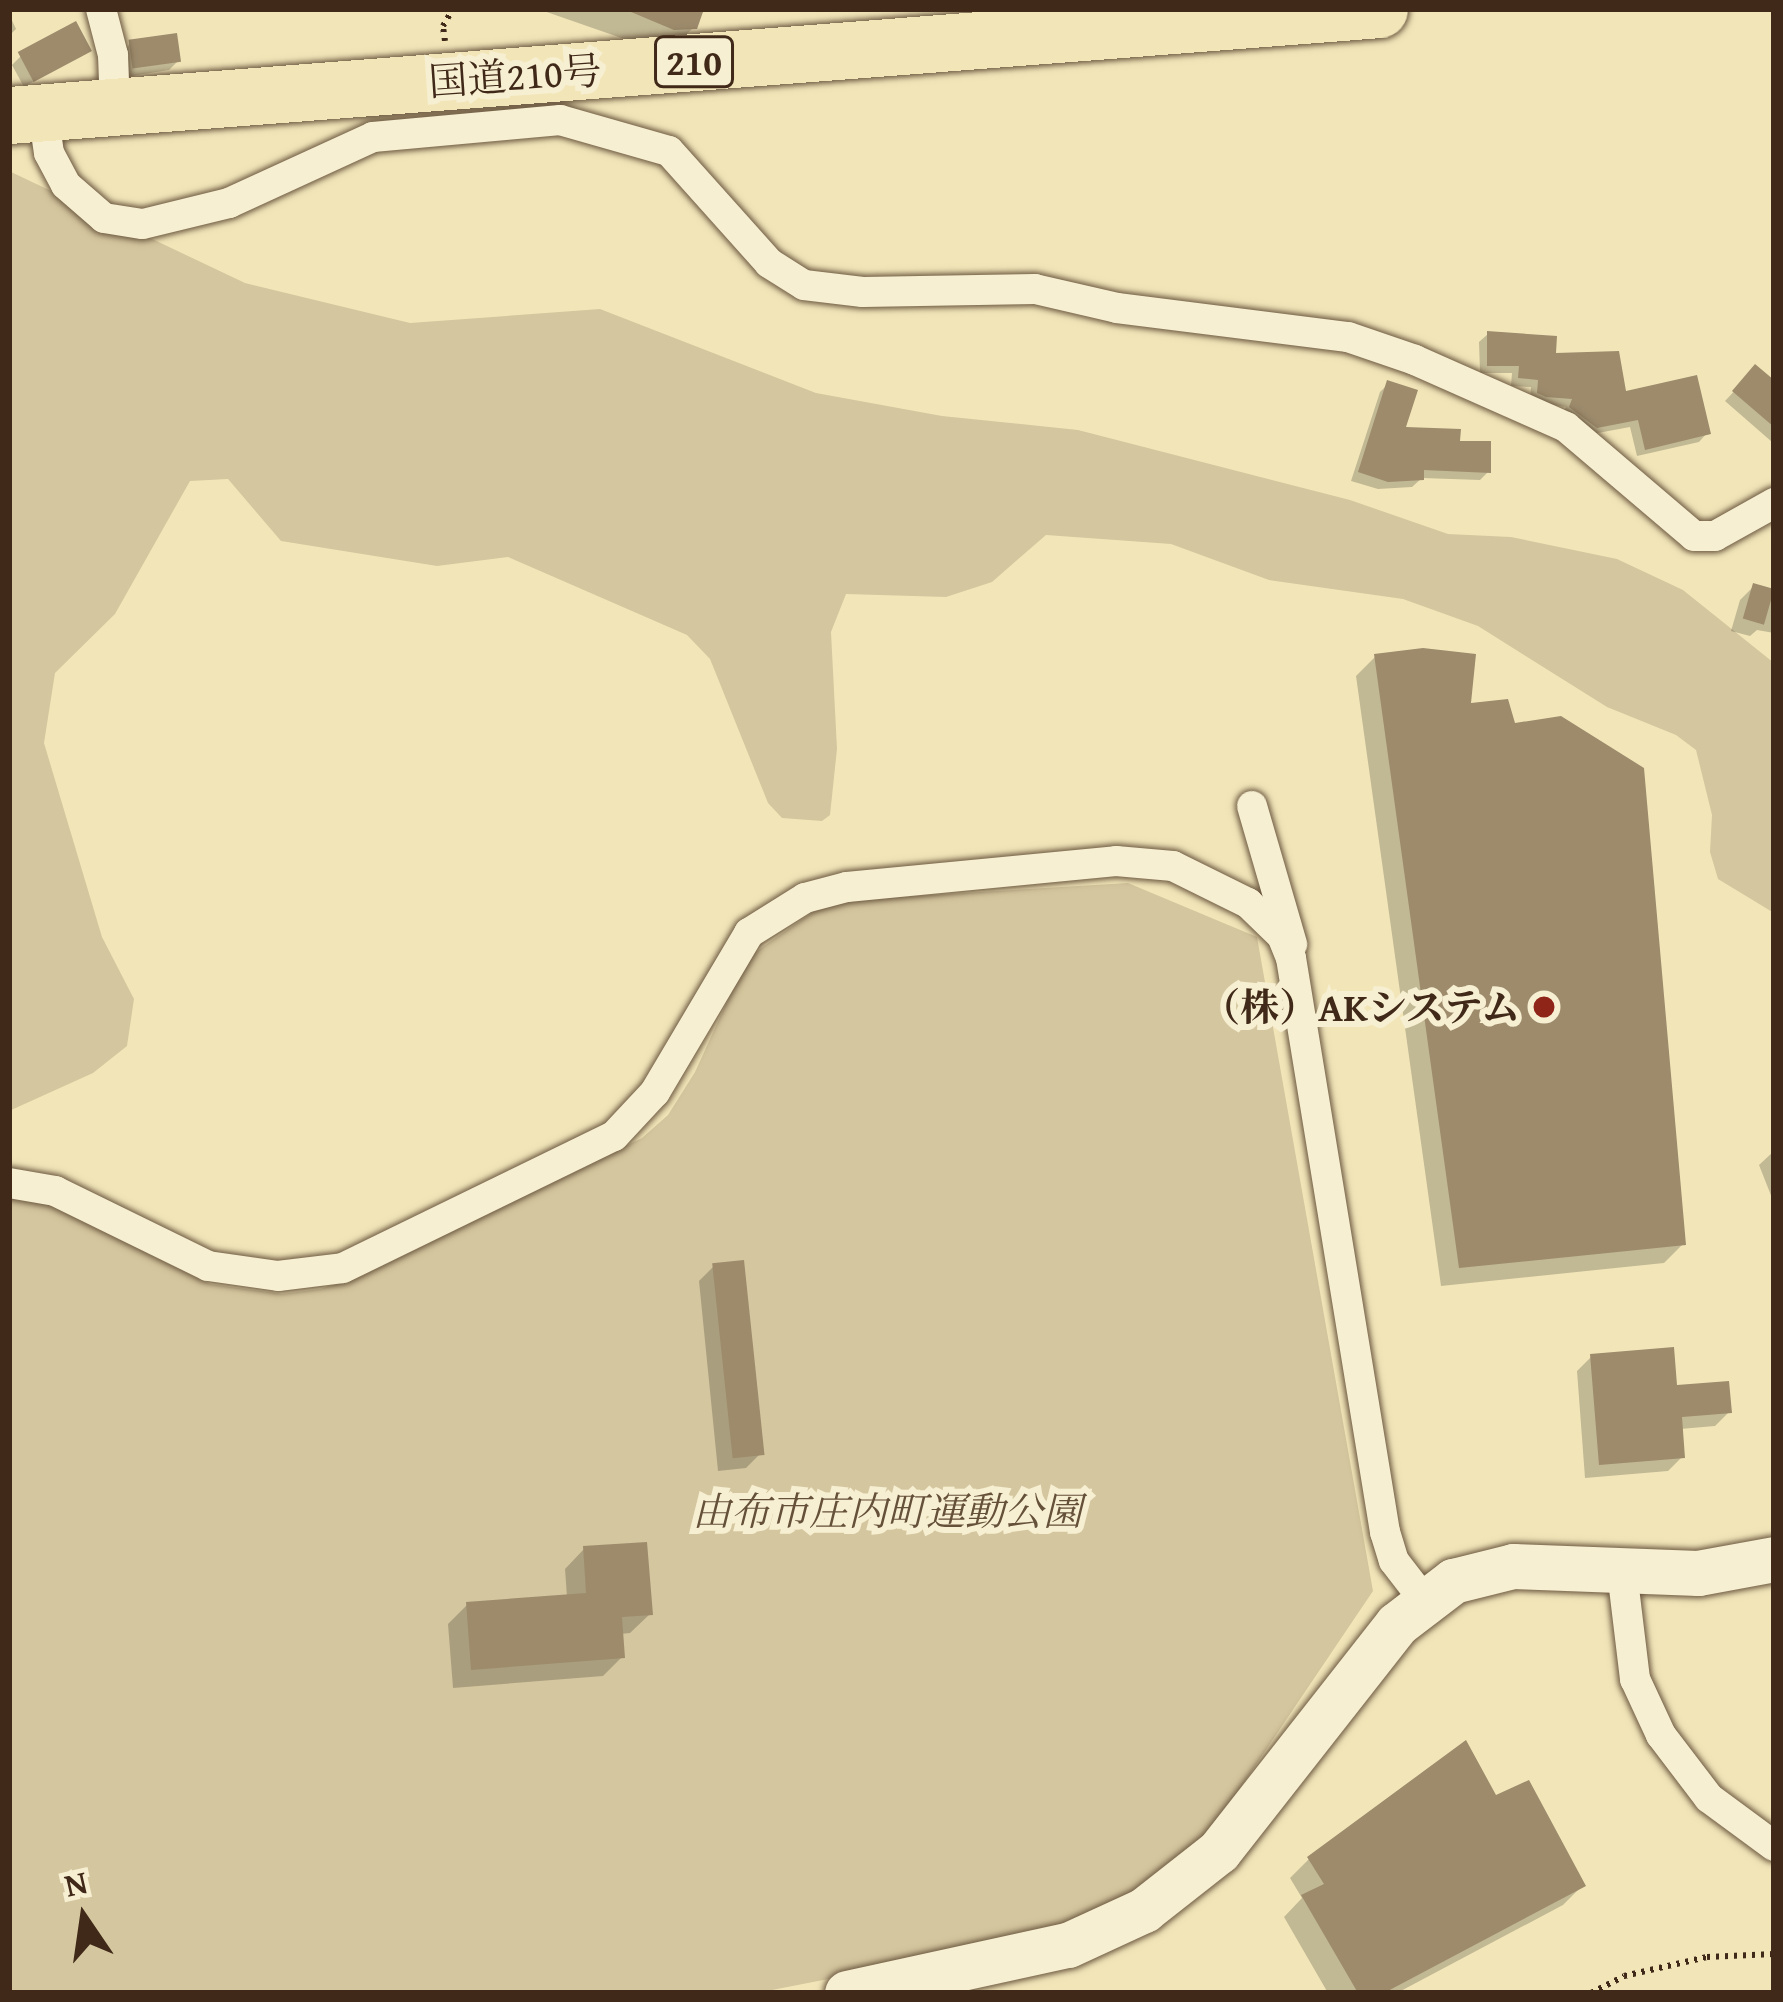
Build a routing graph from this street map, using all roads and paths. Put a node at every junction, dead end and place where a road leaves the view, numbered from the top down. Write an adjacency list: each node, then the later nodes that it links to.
1 (101, 9): 3 (street)
2 (1379, 9): 3 (highway, 国道210号 / 210)
3 (115, 106): 4 (highway, 国道210号 / 210)
4 (26, 113): 5 (street)
5 (1774, 503)
6 (1252, 806): 7 (street)
7 (1296, 974): 8 (street); 11 (street)
8 (9, 1184)
9 (1774, 1559): 11 (street)
10 (1624, 1588): 12 (street)
11 (1424, 1600): 14 (street)
12 (1774, 1846)
13 (1774, 1954): 15 (path)
14 (847, 1993)
15 (1591, 1993)

